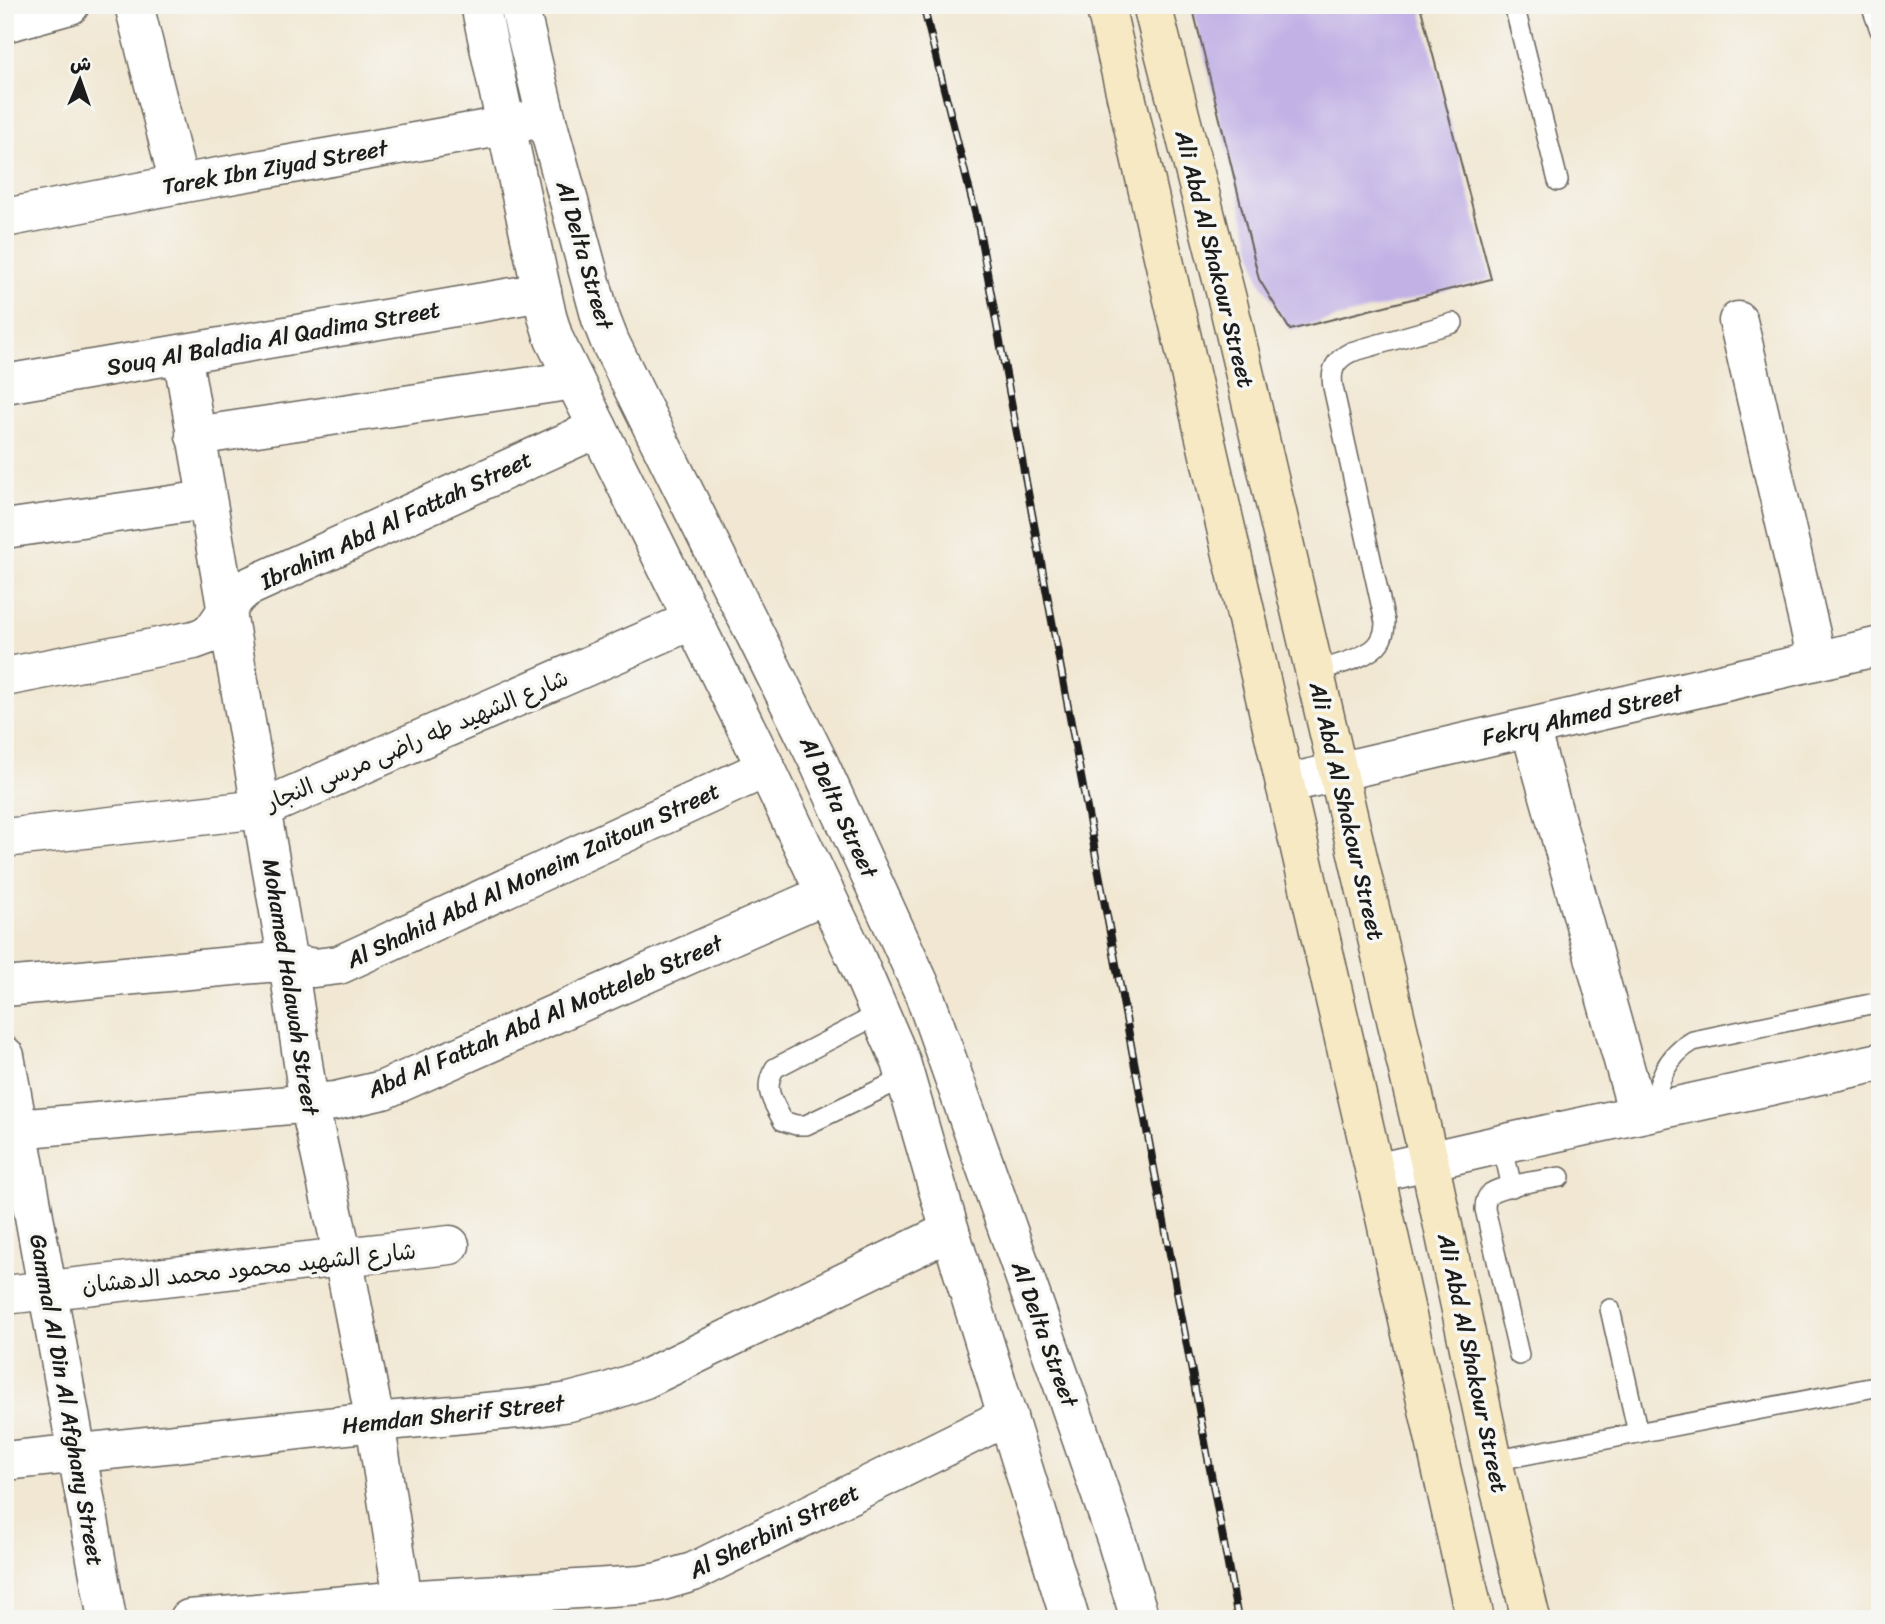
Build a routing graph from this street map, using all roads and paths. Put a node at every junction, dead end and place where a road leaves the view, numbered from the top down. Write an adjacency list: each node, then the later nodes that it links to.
1 (70, 5): 9 (street)
2 (134, 5): 14 (street)
3 (480, 5): 12 (street, Al Delta Street)
4 (519, 5): 11 (street, Al Delta Street)
5 (1105, 5): 35 (main road)
6 (1152, 5): 30 (main road, Ali Abd Al Shakour Street)
7 (1514, 5): 13 (lane)
8 (1871, 5): 10 (lane)
9 (5, 23)
10 (1880, 30)
11 (546, 117): 12 (street, Tarek Ibn Ziyad Street); 41 (street, Al Delta Street)
12 (505, 126): 14 (street, Tarek Ibn Ziyad Street); 16 (street, Al Delta Street)
13 (1558, 181)
14 (179, 184): 15 (street, Tarek Ibn Ziyad Street)
15 (5, 218)
16 (541, 292): 19 (street, Souq Al Baladia Al Qadima Street); 20 (street, Al Delta Street)
17 (1738, 321): 29 (street)
18 (1454, 323): 30 (lane)
19 (181, 354): 21 (street, Souq Al Baladia Al Qadima Street); 23 (street, Mohamed Halawah Street)
20 (574, 380): 22 (street, Al Delta Street); 23 (street)
21 (5, 384)
22 (598, 428): 26 (street, Ibrahim Abd Al Fattah Street); 27 (street, Al Delta Street)
23 (195, 436): 24 (street, Mohamed Halawah Street)
24 (206, 500): 25 (street); 26 (street, Mohamed Halawah Street)
25 (5, 529)
26 (226, 611): 31 (street, Ibrahim Abd Al Fattah Street); 36 (street, Mohamed Halawah Street)
27 (693, 620): 33 (street, Al Delta Street); 36 (street, شارع الشهيد طه راضى مرسى النجار)
28 (1880, 646): 29 (street, Fekry Ahmed Street)
29 (1817, 660): 32 (street, Fekry Ahmed Street)
30 (1314, 672): 34 (main road, Ali Abd Al Shakour Street)
31 (5, 677)
32 (1530, 727): 34 (street, Fekry Ahmed Street); 49 (street)
33 (766, 768): 38 (street, Al Delta Street); 39 (street, Al Shahid Abd Al Moneim Zaitoun Street)
34 (1338, 772): 35 (street, Fekry Ahmed Street); 52 (main road, Ali Abd Al Shakour Street)
35 (1285, 784): 53 (main road)
36 (261, 809): 37 (street, شارع الشهيد طه راضى مرسى النجار); 39 (street, Mohamed Halawah Street)
37 (5, 838)
38 (826, 894): 43 (street, Al Delta Street); 48 (street, Abd Al Fattah Abd Al Motteleb Street)
39 (288, 963): 40 (street, Al Shahid Abd Al Moneim Zaitoun Street); 48 (street, Mohamed Halawah Street)
40 (5, 987)
41 (923, 991): 43 (street); 44 (street, Al Delta Street)
42 (1880, 1002): 49 (lane)
43 (881, 1013): 47 (street, Al Delta Street); 47 (lane)
44 (943, 1044): 47 (street); 55 (street, Al Delta Street)
45 (5, 1056): 50 (street, Gammal Al Din Al Afghany Street)
46 (1880, 1062): 49 (street)
47 (904, 1069): 57 (street, Al Delta Street)
48 (309, 1103): 50 (street, Abd Al Fattah Abd Al Motteleb Street); 59 (street, Mohamed Halawah Street)
49 (1645, 1113): 51 (street)
50 (12, 1129): 60 (street, Gammal Al Din Al Afghany Street)
51 (1502, 1144): 52 (street); 56 (lane)
52 (1429, 1160): 53 (street); 70 (main road, Ali Abd Al Shakour Street)
53 (1375, 1173): 76 (main road)
54 (1560, 1177): 56 (lane)
55 (989, 1180): 57 (street, Hemdan Sherif Street); 75 (street, Al Delta Street)
56 (1512, 1187): 63 (lane)
57 (946, 1216): 65 (street, Al Delta Street); 66 (street, Hemdan Sherif Street)
58 (450, 1245): 59 (street, شارع الشهيد محمود محمد الدهشان)
59 (343, 1257): 60 (street, شارع الشهيد محمود محمد الدهشان); 66 (street, Mohamed Halawah Street)
60 (47, 1290): 61 (street, شارع الشهيد محمود محمد الدهشان); 68 (street, Gammal Al Din Al Afghany Street)
61 (5, 1295)
62 (1610, 1309): 67 (lane)
63 (1519, 1355)
64 (1880, 1387): 67 (lane)
65 (1007, 1416): 71 (street, Al Sherbini Street); 74 (street, Al Delta Street)
66 (375, 1422): 68 (street, Hemdan Sherif Street); 71 (street, Mohamed Halawah Street)
67 (1638, 1433): 70 (lane)
68 (77, 1453): 69 (street, Hemdan Sherif Street); 72 (street, Gammal Al Din Al Afghany Street)
69 (5, 1461)
70 (1493, 1461): 77 (main road, Ali Abd Al Shakour Street)
71 (405, 1610): 73 (street, Al Sherbini Street)
72 (107, 1619)
73 (189, 1619)
74 (1070, 1619)
75 (1140, 1619)
76 (1475, 1619)
77 (1531, 1619)

